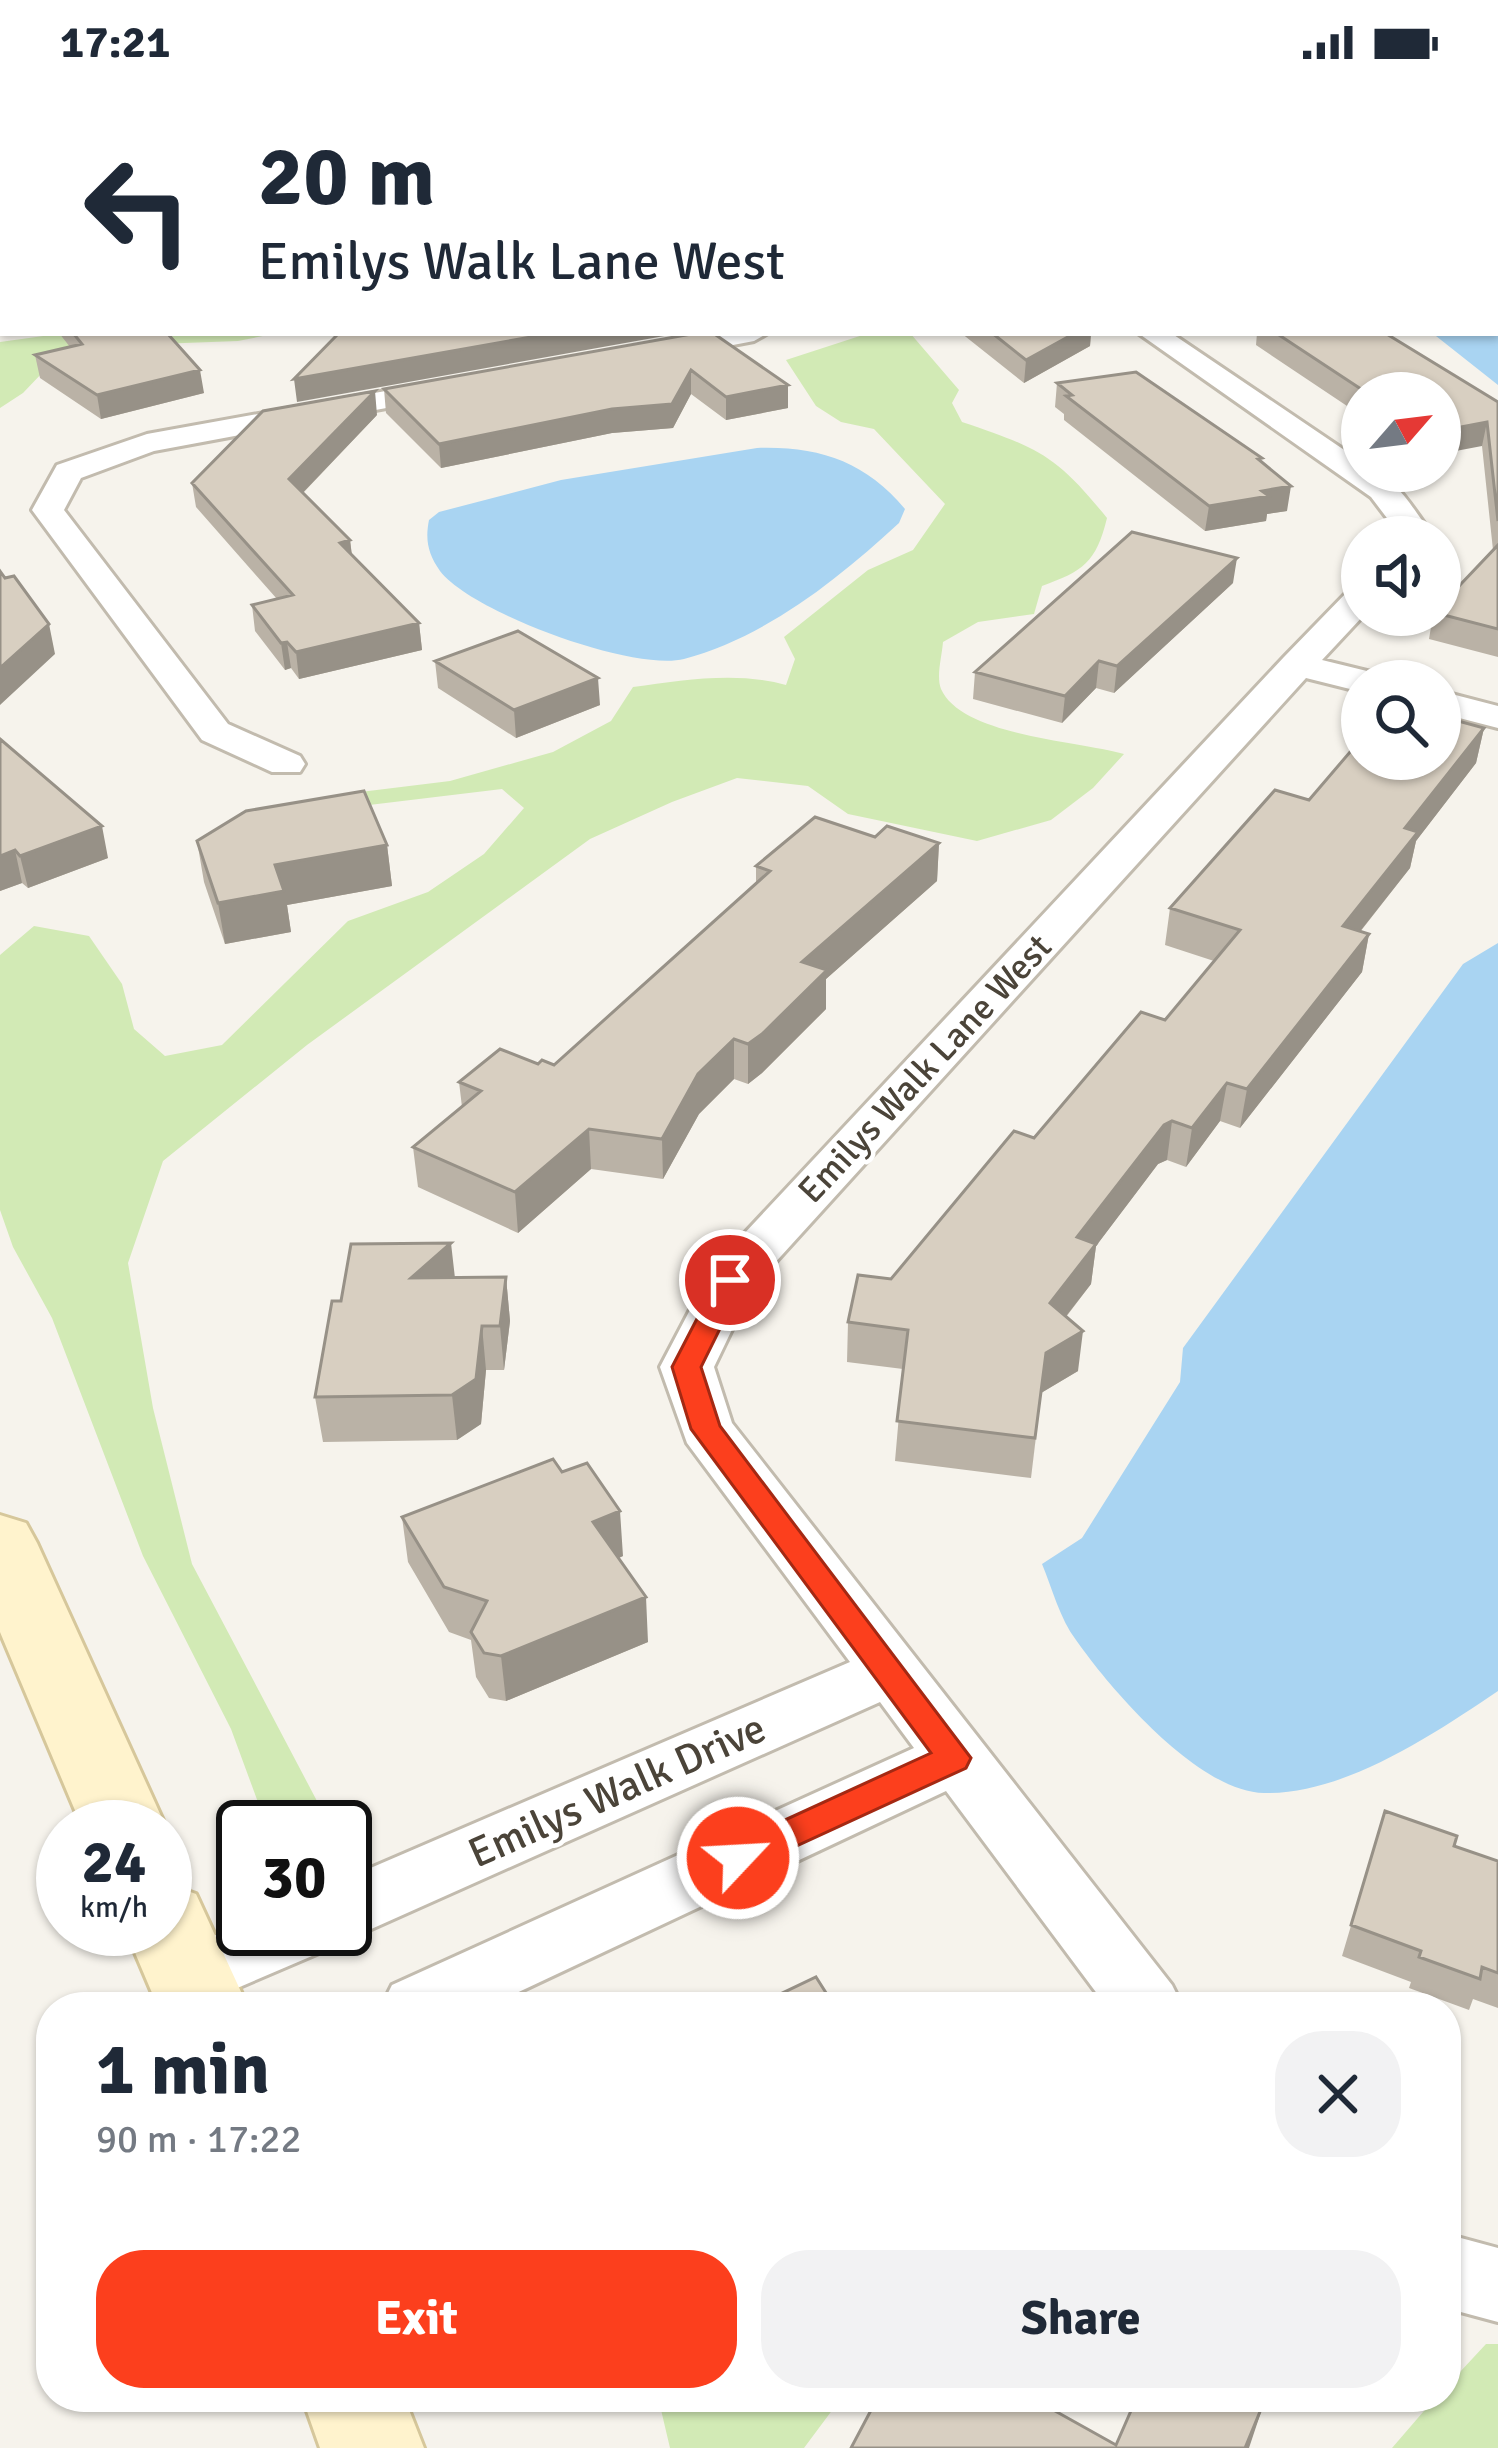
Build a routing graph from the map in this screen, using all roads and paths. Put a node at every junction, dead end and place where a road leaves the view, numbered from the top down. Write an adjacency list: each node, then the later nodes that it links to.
1 (737, 336): 3 (street)
2 (1156, 336): 5 (street)
3 (614, 358)
4 (474, 384): 11 (street)
5 (1402, 516)
6 (1341, 618): 7 (street, Emilys Walk Lane West)
7 (1297, 664): 8 (street); 13 (street, Emilys Walk Lane West)
8 (1341, 676)
9 (1461, 707): 10 (street)
10 (1498, 716)
11 (286, 764)
12 (0, 1543): 15 (street)
13 (890, 1672): 14 (street, Emilys Walk Lane West); 16 (street, Emilys Walk Drive)
14 (954, 1758): 19 (street); 20 (street, Emilys Walk Lane West)
15 (112, 1800)
16 (372, 1898)
17 (222, 1956): 18 (street)
18 (186, 1968)
19 (448, 1992)
20 (1136, 1992)
21 (1461, 2275): 22 (street)
22 (1498, 2285)
23 (358, 2412): 24 (street)
24 (372, 2448)

